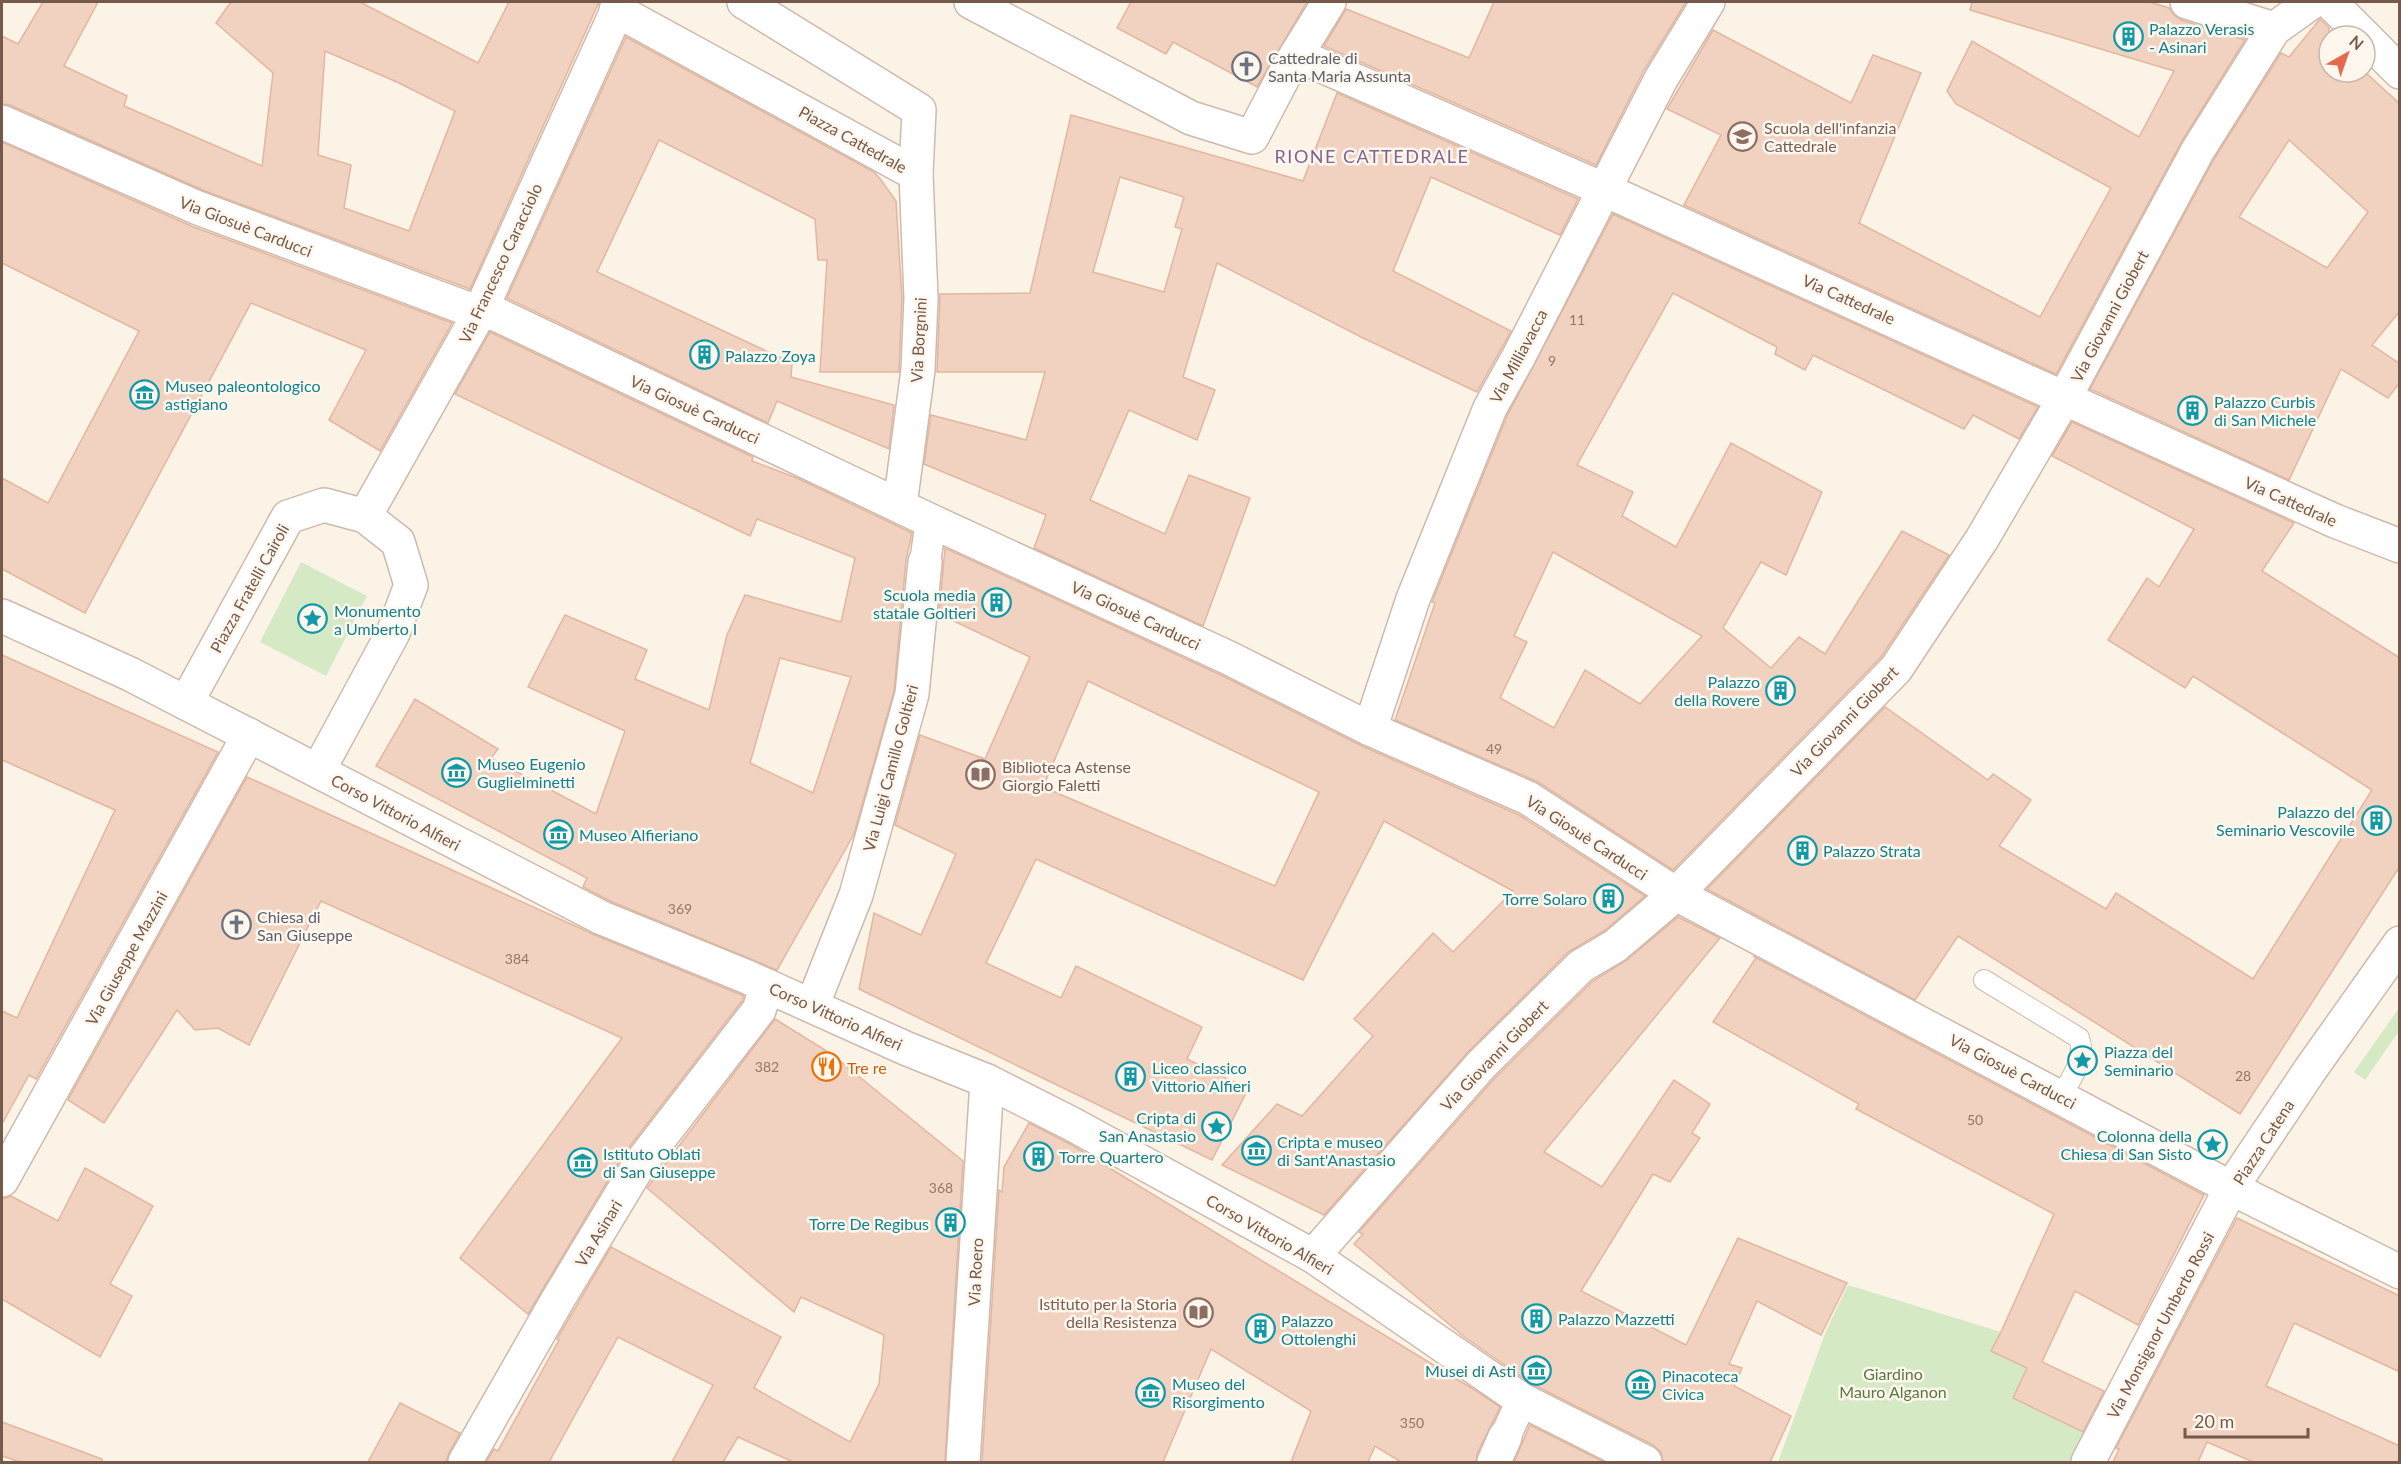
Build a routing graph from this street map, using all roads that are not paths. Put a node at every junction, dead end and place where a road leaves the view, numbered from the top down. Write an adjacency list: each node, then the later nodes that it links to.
1 (744, 2): 15 (street, Piazza Cattedrale)
2 (971, 2): 12 (street)
3 (1329, 2): 12 (street)
4 (1708, 2): 16 (street, Via Milliavacca)
5 (2187, 2): 10 (street)
6 (2312, 2): 10 (street, Via Giovanni Giobert)
7 (2330, 2): 9 (street)
8 (618, 6): 15 (street, Piazza Cattedrale); 17 (street, Via Francesco Caracciolo)
9 (2351, 24)
10 (2274, 29): 18 (street, Via Giovanni Giobert)
11 (2377, 50): 13 (street)
12 (1297, 55): 16 (street, Via Cattedrale)
13 (2400, 72)
14 (2, 122): 17 (street, Via Giosuè Carducci)
15 (916, 174): 19 (street, Via Borgnini)
16 (1605, 190): 18 (street, Via Cattedrale); 26 (street, Via Milliavacca)
17 (480, 312): 19 (street, Via Giosuè Carducci); 20 (street, Via Francesco Caracciolo)
18 (2065, 396): 22 (street, Via Cattedrale); 29 (street, Via Giovanni Giobert)
19 (900, 506): 21 (street, Via Giosuè Carducci)
20 (365, 516): 25 (street, Piazza Fratelli Cairoli); 28 (street, Piazza Fratelli Cairoli)
21 (931, 521): 23 (street, Via Luigi Camillo Goltieri); 26 (street, Via Giosuè Carducci)
22 (2400, 546)
23 (925, 562): 33 (street, Via Luigi Camillo Goltieri)
24 (2, 616): 25 (street, Corso Vittorio Alfieri)
25 (186, 703): 27 (street, Corso Vittorio Alfieri)
26 (1370, 729): 29 (street, Via Giosuè Carducci)
27 (249, 735): 28 (street, Corso Vittorio Alfieri); 36 (street, Via Giuseppe Mazzini)
28 (318, 771): 32 (street, Corso Vittorio Alfieri)
29 (1676, 894): 35 (street, Via Giosuè Carducci); 38 (street, Via Giovanni Giobert)
30 (2400, 943): 37 (street, Piazza Catena)
31 (1984, 980): 35 (lane)
32 (767, 986): 33 (street, Corso Vittorio Alfieri); 42 (street, Via Asinari)
33 (812, 1006): 34 (street, Corso Vittorio Alfieri)
34 (987, 1081): 38 (street, Corso Vittorio Alfieri); 43 (street, Via Roero)
35 (2061, 1097): 37 (street, Via Giosuè Carducci)
36 (2, 1180)
37 (2231, 1188): 39 (street, Piazza Catena); 45 (street, Via Monsignor Umberto Rossi)
38 (1313, 1256): 40 (street, Corso Vittorio Alfieri)
39 (2400, 1272)
40 (1522, 1400): 41 (street); 44 (street, Corso Vittorio Alfieri)
41 (1499, 1450)
42 (465, 1462)
43 (963, 1462)
44 (1645, 1462)
45 (2088, 1462)

